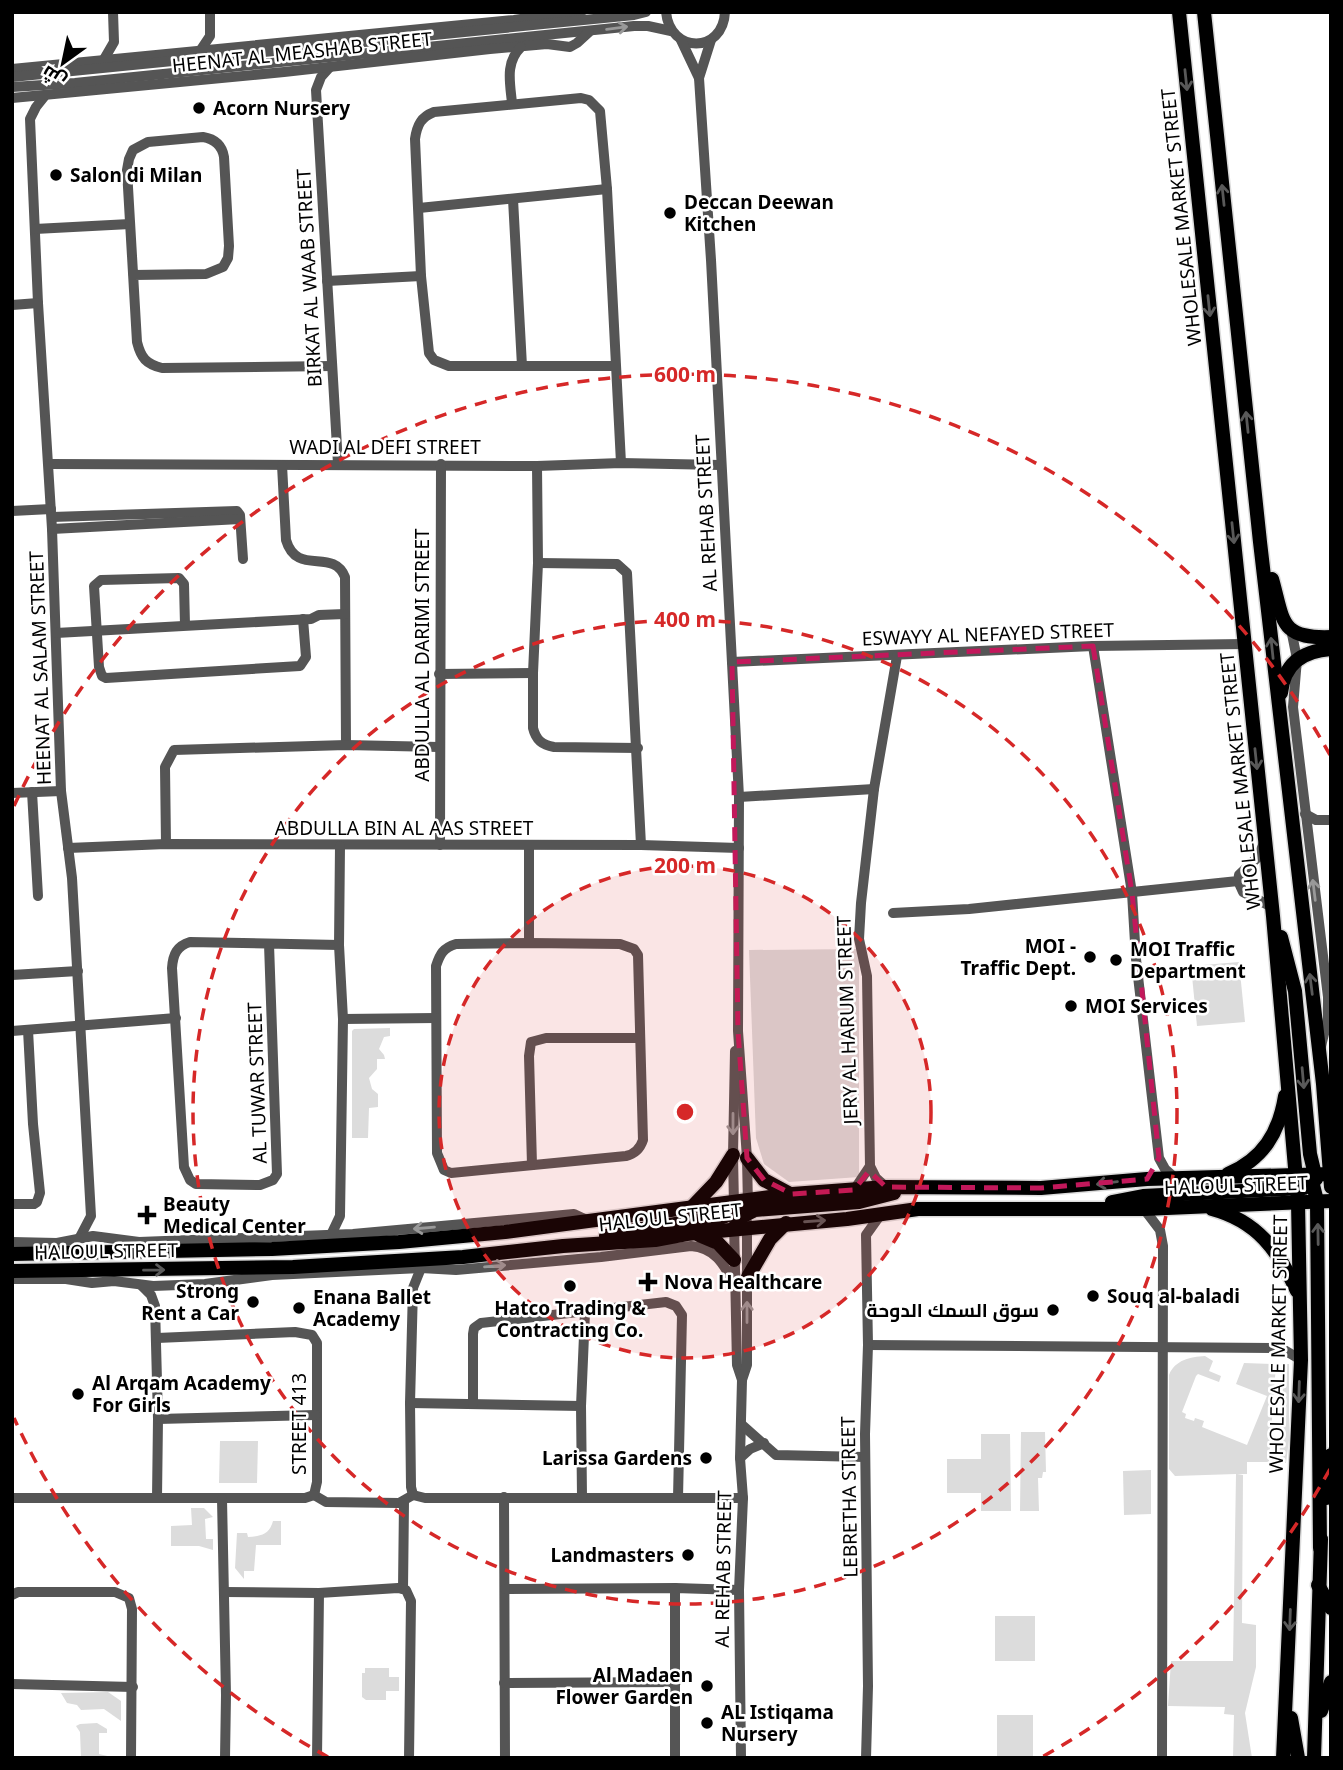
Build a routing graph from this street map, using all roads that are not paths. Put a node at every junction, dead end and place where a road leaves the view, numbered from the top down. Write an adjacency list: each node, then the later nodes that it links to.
1 (113, 12): 17 (street)
2 (210, 12): 13 (street)
3 (492, 12): 11 (street)
4 (503, 12): 10 (street)
5 (646, 12): 12 (street, HEENAT AL MEASHAB STREET)
6 (666, 12): 14 (street)
7 (725, 12): 16 (street, AL REHAB STREET)
8 (1179, 12): 72 (main road, WHOLESALE MARKET STREET, one-way to 72)
9 (1204, 12): 62 (main road, one-way to 9)
10 (514, 20): 11 (street, HEENAT AL MEASHAB STREET); 12 (street, HEENAT AL MEASHAB STREET)
11 (484, 22): 19 (street, HEENAT AL MEASHAB STREET)
12 (588, 26): 14 (street, HEENAT AL MEASHAB STREET, one-way to 14); 18 (street, HEENAT AL MEASHAB STREET); 25 (street, HEENAT AL MEASHAB STREET); 26 (street, HEENAT AL MEASHAB STREET)
13 (211, 30): 19 (street); 21 (street)
14 (671, 31): 15 (street)
15 (681, 40): 16 (street); 33 (street, AL REHAB STREET)
16 (711, 40): 33 (street, AL REHAB STREET)
17 (114, 42): 23 (street); 24 (street)
18 (521, 47): 20 (street, HEENAT AL MEASHAB STREET); 29 (street)
19 (229, 48): 21 (street, HEENAT AL MEASHAB STREET)
20 (491, 49): 27 (street, HEENAT AL MEASHAB STREET); 29 (street)
21 (200, 51): 22 (street, HEENAT AL MEASHAB STREET)
22 (183, 52): 23 (street, HEENAT AL MEASHAB STREET); 25 (street)
23 (131, 58): 24 (street, HEENAT AL MEASHAB STREET)
24 (103, 61): 28 (street, HEENAT AL MEASHAB STREET)
25 (158, 64): 32 (street, HEENAT AL MEASHAB STREET)
26 (266, 64): 31 (street); 34 (street, HEENAT AL MEASHAB STREET)
27 (330, 67): 30 (street, HEENAT AL MEASHAB STREET); 35 (street)
28 (12, 69)
29 (509, 69): 38 (street)
30 (297, 71): 31 (street, HEENAT AL MEASHAB STREET); 35 (street)
31 (284, 72): 37 (street, HEENAT AL MEASHAB STREET)
32 (12, 77)
33 (699, 78): 58 (street, AL REHAB STREET)
34 (75, 83): 36 (street, HEENAT AL MEASHAB STREET); 37 (street)
35 (316, 90): 47 (street, BIRKAT AL WAAB STREET)
36 (13, 95): 37 (street, HEENAT AL MEASHAB STREET); 39 (street)
37 (49, 96): 39 (street)
38 (512, 103): 40 (street); 42 (street)
39 (30, 119): 44 (street, HEENAT AL SALAM STREET)
40 (607, 189): 41 (street); 52 (street)
41 (513, 199): 42 (street); 51 (street)
42 (419, 208): 46 (street)
43 (130, 224): 44 (street); 45 (street); 45 (street)
44 (35, 229): 48 (street, HEENAT AL SALAM STREET)
45 (133, 275): 50 (street)
46 (421, 276): 47 (street); 51 (street)
47 (327, 281): 50 (street, BIRKAT AL WAAB STREET)
48 (38, 303): 49 (street); 54 (street, HEENAT AL SALAM STREET)
49 (12, 305)
50 (332, 366): 55 (street, BIRKAT AL WAAB STREET)
51 (522, 366): 52 (street)
52 (615, 366): 53 (street)
53 (621, 463): 58 (street, WADI AL DEFI STREET); 59 (street, WADI AL DEFI STREET)
54 (49, 464): 57 (street, WADI AL DEFI STREET); 61 (street, HEENAT AL SALAM STREET)
55 (338, 464): 56 (street, WADI AL DEFI STREET); 57 (street, WADI AL DEFI STREET)
56 (441, 464): 59 (street, WADI AL DEFI STREET); 79 (street, ABDULLA AL DARIMI STREET)
57 (282, 465): 65 (street)
58 (720, 465): 77 (street, AL REHAB STREET)
59 (537, 466): 64 (street)
60 (12, 510): 61 (street)
61 (52, 518): 63 (street); 70 (street, HEENAT AL SALAM STREET)
62 (1260, 542): 68 (main road); 80 (main road, one-way to 62)
63 (243, 559)
64 (538, 564): 78 (street); 83 (street)
65 (345, 618): 66 (street); 81 (street)
66 (307, 619): 67 (street); 69 (street)
67 (185, 625): 69 (street); 69 (street)
68 (1291, 629): 71 (main road); 76 (street)
69 (96, 631): 70 (street)
70 (56, 633): 85 (street, HEENAT AL SALAM STREET)
71 (1331, 637)
72 (1244, 645): 73 (street, ESWAYY AL NEFAYED STREET); 92 (main road, WHOLESALE MARKET STREET, one-way to 92)
73 (1093, 646): 75 (street, ESWAYY AL NEFAYED STREET); 101 (street)
74 (1331, 649): 76 (main road)
75 (897, 656): 77 (street, ESWAYY AL NEFAYED STREET); 84 (street, JERY AL HARUM STREET)
76 (1297, 659): 80 (main road); 89 (street)
77 (732, 662): 88 (street, AL REHAB STREET)
78 (533, 673): 79 (street); 83 (street)
79 (439, 674): 82 (street, ABDULLA AL DARIMI STREET)
80 (1280, 716): 117 (main road, one-way to 80)
81 (346, 745): 82 (street); 93 (street)
82 (439, 747): 94 (street, ABDULLA AL DARIMI STREET)
83 (638, 748): 95 (street)
84 (874, 789): 88 (street); 124 (street, JERY AL HARUM STREET)
85 (61, 791): 86 (street); 98 (street, HEENAT AL SALAM STREET)
86 (32, 792): 87 (street); 102 (street)
87 (12, 793)
88 (739, 797): 99 (street, AL REHAB STREET)
89 (1305, 814): 90 (street); 91 (street)
90 (1326, 820): 91 (street)
91 (1307, 833): 117 (street, one-way to 91)
92 (1265, 841): 100 (street); 103 (main road, WHOLESALE MARKET STREET)
93 (166, 844): 96 (street, ABDULLA BIN AL AAS STREET); 98 (street, ABDULLA BIN AL AAS STREET)
94 (440, 845): 96 (street, ABDULLA BIN AL AAS STREET); 97 (street, ABDULLA BIN AL AAS STREET)
95 (642, 845): 97 (street, ABDULLA BIN AL AAS STREET); 99 (street, ABDULLA BIN AL AAS STREET)
96 (340, 846): 107 (street)
97 (529, 846): 105 (street)
98 (68, 848): 108 (street, HEENAT AL SALAM STREET)
99 (739, 848): 121 (street, AL REHAB STREET)
100 (1238, 881): 101 (street); 103 (street)
101 (1132, 892): 104 (street); 122 (street)
102 (38, 896)
103 (1273, 911): 118 (main road, WHOLESALE MARKET STREET); 132 (main road, one-way to 132)
104 (893, 913)
105 (529, 943): 111 (street); 116 (street)
106 (269, 944): 107 (street, AL TUWAR STREET); 110 (street, AL TUWAR STREET); 110 (street, AL TUWAR STREET)
107 (340, 945): 112 (street)
108 (78, 971): 109 (street); 113 (street, HEENAT AL SALAM STREET)
109 (12, 975)
110 (176, 1018): 113 (street)
111 (436, 1018): 112 (street); 123 (street)
112 (343, 1020): 144 (street)
113 (81, 1027): 114 (street); 143 (street, HEENAT AL SALAM STREET)
114 (28, 1030): 115 (street); 136 (street)
115 (12, 1031)
116 (640, 1038): 123 (street); 123 (street)
117 (1319, 1054): 119 (main road)
118 (1287, 1078): 125 (main road, WHOLESALE MARKET STREET); 127 (main road)
119 (1323, 1084): 120 (main road); 126 (main road)
120 (1331, 1101)
121 (740, 1157): 134 (main road); 138 (street, AL REHAB STREET); 139 (main road)
122 (1159, 1158): 128 (street); 129 (street)
123 (532, 1165)
124 (870, 1166): 130 (street); 133 (street)
125 (1296, 1173): 127 (main road, HALOUL STREET); 132 (main road); 135 (main road, WHOLESALE MARKET STREET)
126 (1331, 1174): 132 (main road, HALOUL STREET)
127 (1224, 1176): 128 (main road, HALOUL STREET)
128 (1174, 1177): 129 (main road, HALOUL STREET)
129 (1147, 1179): 131 (main road, HALOUL STREET, one-way to 131)
130 (886, 1187): 131 (main road, HALOUL STREET); 133 (main road, HALOUL STREET)
131 (919, 1187): 138 (main road)
132 (1322, 1189): 135 (main road, HALOUL STREET); 203 (main road, one-way to 132)
133 (854, 1190): 134 (main road, HALOUL STREET)
134 (792, 1194): 138 (main road, HALOUL STREET)
135 (1298, 1195): 137 (main road, HALOUL STREET); 140 (main road); 177 (main road, WHOLESALE MARKET STREET)
136 (12, 1204)
137 (1201, 1205): 141 (main road, HALOUL STREET); 177 (main road)
138 (741, 1207): 139 (main road, HALOUL STREET); 148 (main road); 158 (main road)
139 (691, 1208): 146 (main road, HALOUL STREET)
140 (1079, 1209): 141 (main road, HALOUL STREET); 142 (main road, HALOUL STREET)
141 (1144, 1209): 182 (street)
142 (881, 1214): 145 (main road, HALOUL STREET); 152 (street)
143 (90, 1216): 153 (street, HEENAT AL SALAM STREET); 154 (street)
144 (340, 1216): 149 (street); 151 (street)
145 (847, 1219): 147 (main road, HALOUL STREET, one-way to 145); 152 (street)
146 (589, 1221): 149 (street, HALOUL STREET, one-way to 149); 159 (main road, HALOUL STREET)
147 (786, 1223): 148 (main road, HALOUL STREET); 172 (main road)
148 (741, 1228): 150 (main road, HALOUL STREET); 163 (street, AL REHAB STREET); 172 (street, AL REHAB STREET)
149 (353, 1234): 151 (street, HALOUL STREET)
150 (687, 1234): 156 (main road, HALOUL STREET); 163 (main road)
151 (331, 1235): 155 (street, HALOUL STREET)
152 (866, 1235): 181 (street, LEBRETHA STREET)
153 (80, 1237): 154 (street, HALOUL STREET); 157 (street, HALOUL STREET)
154 (107, 1237): 155 (street, HALOUL STREET)
155 (248, 1239): 159 (main road)
156 (654, 1240): 158 (main road, HALOUL STREET); 160 (main road)
157 (12, 1242)
158 (563, 1246): 162 (main road, HALOUL STREET)
159 (272, 1249): 161 (main road, HALOUL STREET)
160 (643, 1251): 165 (street, HALOUL STREET, one-way to 160); 172 (street, HALOUL STREET)
161 (12, 1254)
162 (463, 1257): 165 (main road); 166 (main road, HALOUL STREET)
163 (734, 1260): 172 (street, AL REHAB STREET)
164 (421, 1268): 165 (street, HALOUL STREET); 167 (street, HALOUL STREET); 176 (street)
165 (438, 1268)
166 (213, 1269): 169 (main road, HALOUL STREET, one-way to 166); 173 (main road)
167 (400, 1270): 173 (street, HALOUL STREET); 176 (street)
168 (12, 1271): 169 (main road, HALOUL STREET)
169 (92, 1271): 171 (main road)
170 (12, 1279): 171 (street, HALOUL STREET)
171 (114, 1281): 174 (street, HALOUL STREET)
172 (742, 1281): 189 (street, AL REHAB STREET)
173 (195, 1283): 175 (street, HALOUL STREET)
174 (141, 1285): 175 (street, HALOUL STREET); 178 (street)
175 (165, 1285): 178 (street)
176 (413, 1288): 184 (street)
177 (1300, 1296): 183 (main road, WHOLESALE MARKET STREET)
178 (155, 1306): 180 (street)
179 (585, 1312): 185 (street); 186 (street); 199 (street)
180 (156, 1338): 187 (street, STREET 413); 188 (street)
181 (868, 1345): 182 (street); 192 (street, LEBRETHA STREET)
182 (1161, 1348): 183 (street); 227 (street)
183 (1301, 1360): 218 (main road, WHOLESALE MARKET STREET, one-way to 218)
184 (410, 1403): 185 (street); 201 (street)
185 (473, 1404): 186 (street)
186 (581, 1406): 196 (street)
187 (316, 1415): 188 (street); 194 (street, STREET 413)
188 (158, 1419): 198 (street)
189 (741, 1424): 190 (street); 193 (street, AL REHAB STREET)
190 (764, 1443): 192 (street); 193 (street)
191 (1331, 1455): 203 (main road)
192 (865, 1457): 226 (street, LEBRETHA STREET)
193 (740, 1458): 202 (street, AL REHAB STREET)
194 (314, 1495): 200 (street, STREET 413); 201 (street)
195 (504, 1497): 196 (street); 201 (street); 207 (street)
196 (582, 1497): 199 (street)
197 (12, 1498): 198 (street, STREET 413)
198 (157, 1498): 200 (street, STREET 413)
199 (678, 1498): 202 (street)
200 (222, 1499): 209 (street)
201 (409, 1499): 206 (street)
202 (743, 1499): 208 (street, AL REHAB STREET)
203 (1320, 1548): 204 (main road)
204 (1318, 1585): 212 (main road); 230 (main road)
205 (676, 1588): 207 (street); 208 (street); 213 (street)
206 (403, 1589): 210 (street); 222 (street)
207 (505, 1589): 215 (street)
208 (739, 1591): 225 (street, AL REHAB STREET)
209 (224, 1592): 210 (street); 220 (street)
210 (319, 1593): 221 (street)
211 (12, 1595): 217 (street)
212 (1331, 1608)
213 (676, 1682): 215 (street); 224 (street)
214 (1331, 1682): 230 (main road)
215 (504, 1683): 223 (street)
216 (12, 1684): 217 (street)
217 (133, 1687): 219 (street)
218 (1287, 1696): 228 (main road, WHOLESALE MARKET STREET); 229 (main road)
219 (131, 1758)
220 (225, 1758)
221 (317, 1758)
222 (409, 1758)
223 (505, 1758)
224 (675, 1758)
225 (741, 1758)
226 (866, 1758)
227 (1162, 1758)
228 (1283, 1758)
229 (1298, 1758)
230 (1314, 1758)

